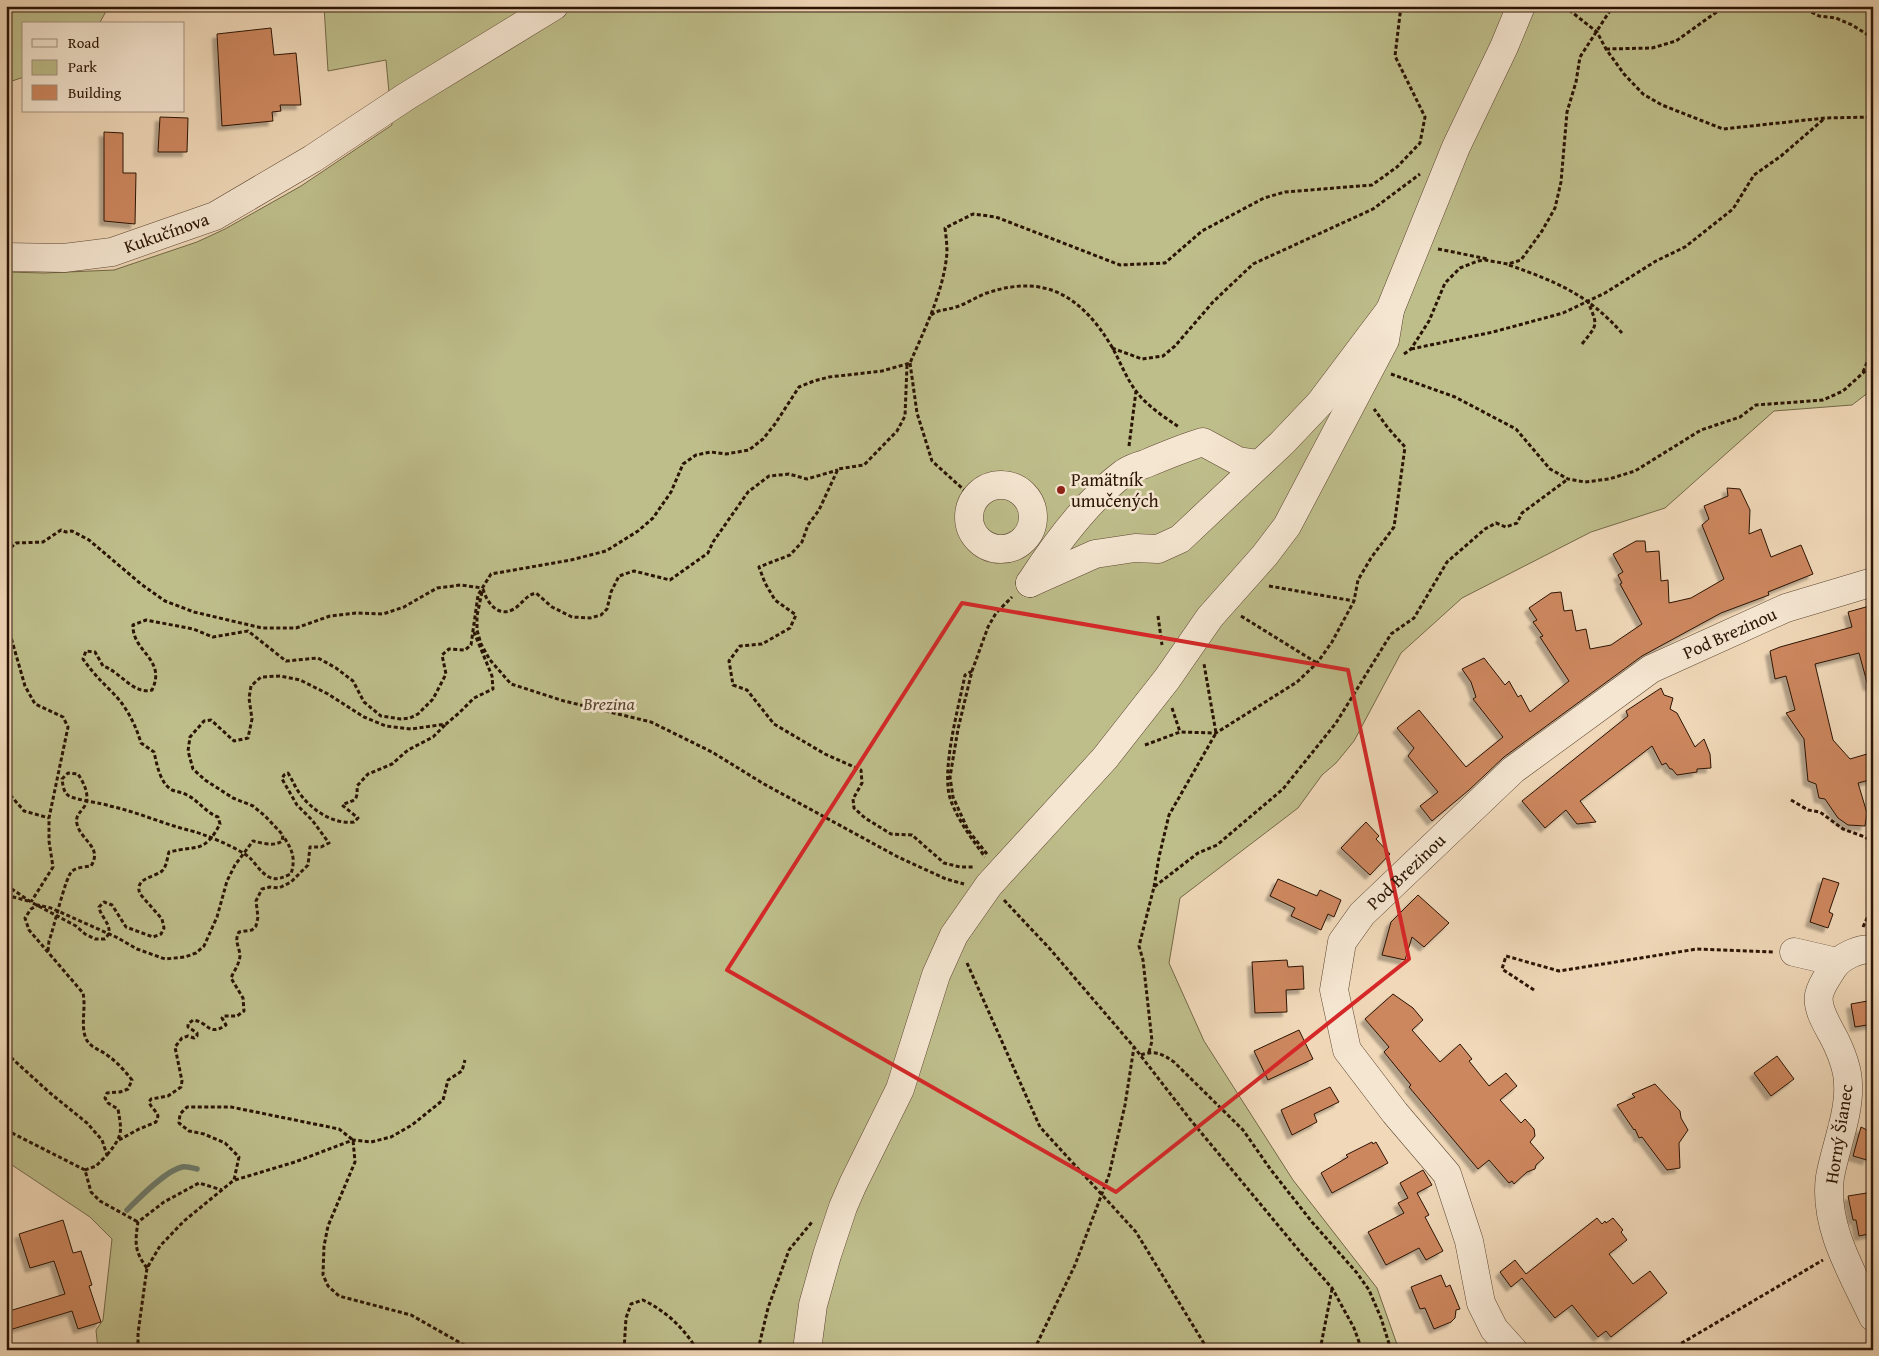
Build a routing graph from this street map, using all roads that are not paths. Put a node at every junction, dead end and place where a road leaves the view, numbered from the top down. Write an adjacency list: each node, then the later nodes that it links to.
1 (554, 6): 3 (street, Kukučínova)
2 (1521, 6): 4 (street)
3 (6, 257)
4 (1390, 310): 5 (street); 13 (street)
5 (1259, 464): 6 (street); 6 (street)
6 (1072, 526): 7 (street)
7 (1032, 529): 7 (street)
8 (1873, 582): 14 (street, Pod Brezinou)
9 (1873, 949): 11 (street)
10 (1794, 952): 11 (street)
11 (1837, 962): 12 (street, Horný Šianec)
12 (1873, 1317)
13 (807, 1350)
14 (1513, 1350)

